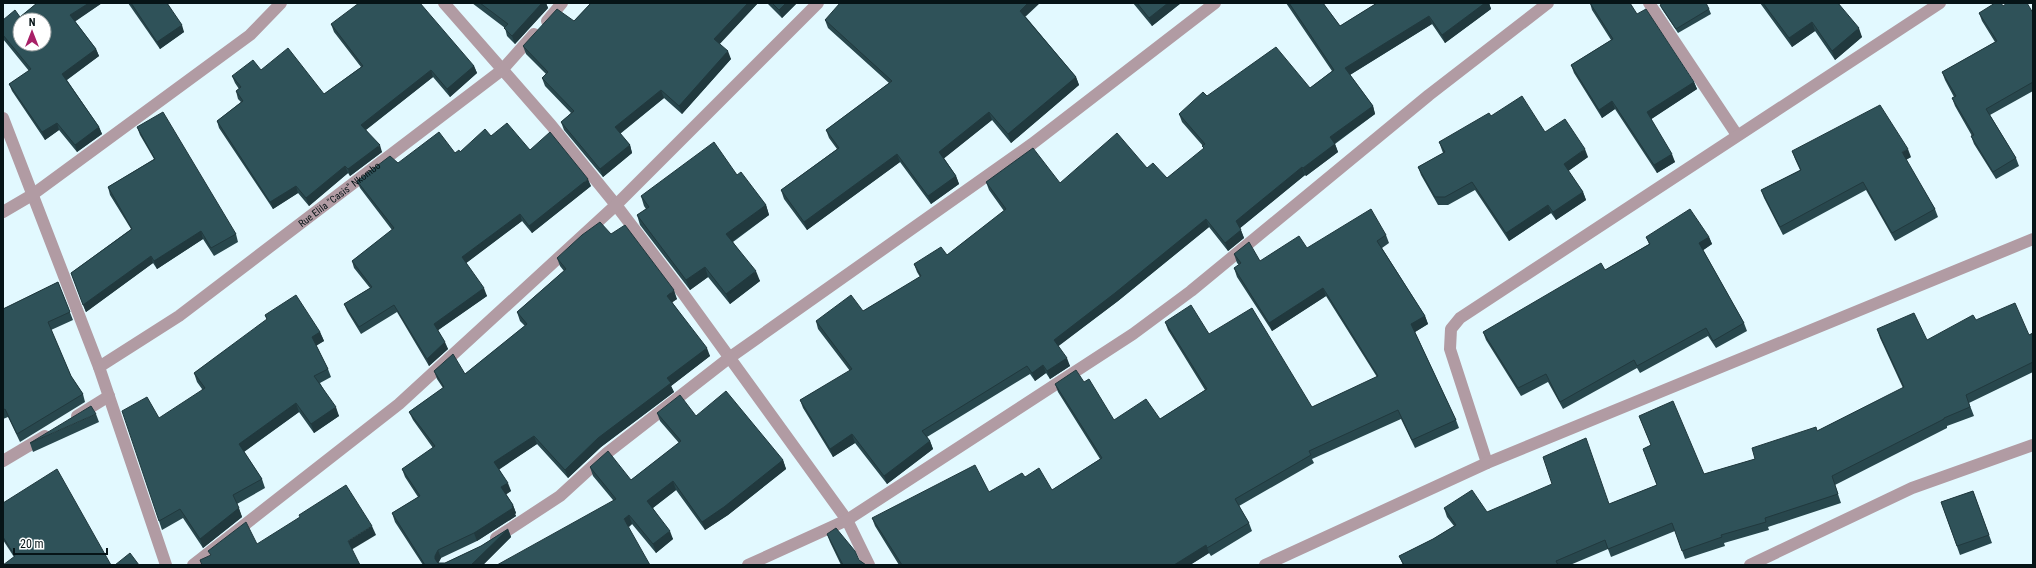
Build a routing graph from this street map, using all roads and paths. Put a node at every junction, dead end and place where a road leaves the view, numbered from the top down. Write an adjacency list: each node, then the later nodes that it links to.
1 (282, 3): 12 (street)
2 (444, 3): 9 (street)
3 (562, 3): 9 (street, Rue Elila "Casis" Nkombo)
4 (818, 3): 13 (street)
5 (1215, 3): 16 (street)
6 (1548, 3): 24 (street)
7 (1649, 3): 11 (street)
8 (1940, 3): 11 (street)
9 (502, 70): 13 (street); 17 (street, Rue Elila "Casis" Nkombo)
10 (3, 118): 12 (street)
11 (1737, 135): 23 (street)
12 (32, 195): 14 (street); 17 (street)
13 (616, 205): 16 (street); 27 (street)
14 (3, 212)
15 (2033, 239): 23 (street)
16 (728, 358): 24 (street); 25 (street)
17 (99, 367): 18 (street)
18 (109, 396): 19 (street); 26 (street)
19 (69, 421)
20 (56, 429): 22 (street)
21 (2033, 445): 31 (street)
22 (3, 462)
23 (1487, 463): 30 (street)
24 (847, 520): 28 (street); 29 (street)
25 (488, 544)
26 (166, 565)
27 (193, 565)
28 (748, 565)
29 (869, 565)
30 (1265, 565)
31 (1750, 565)

